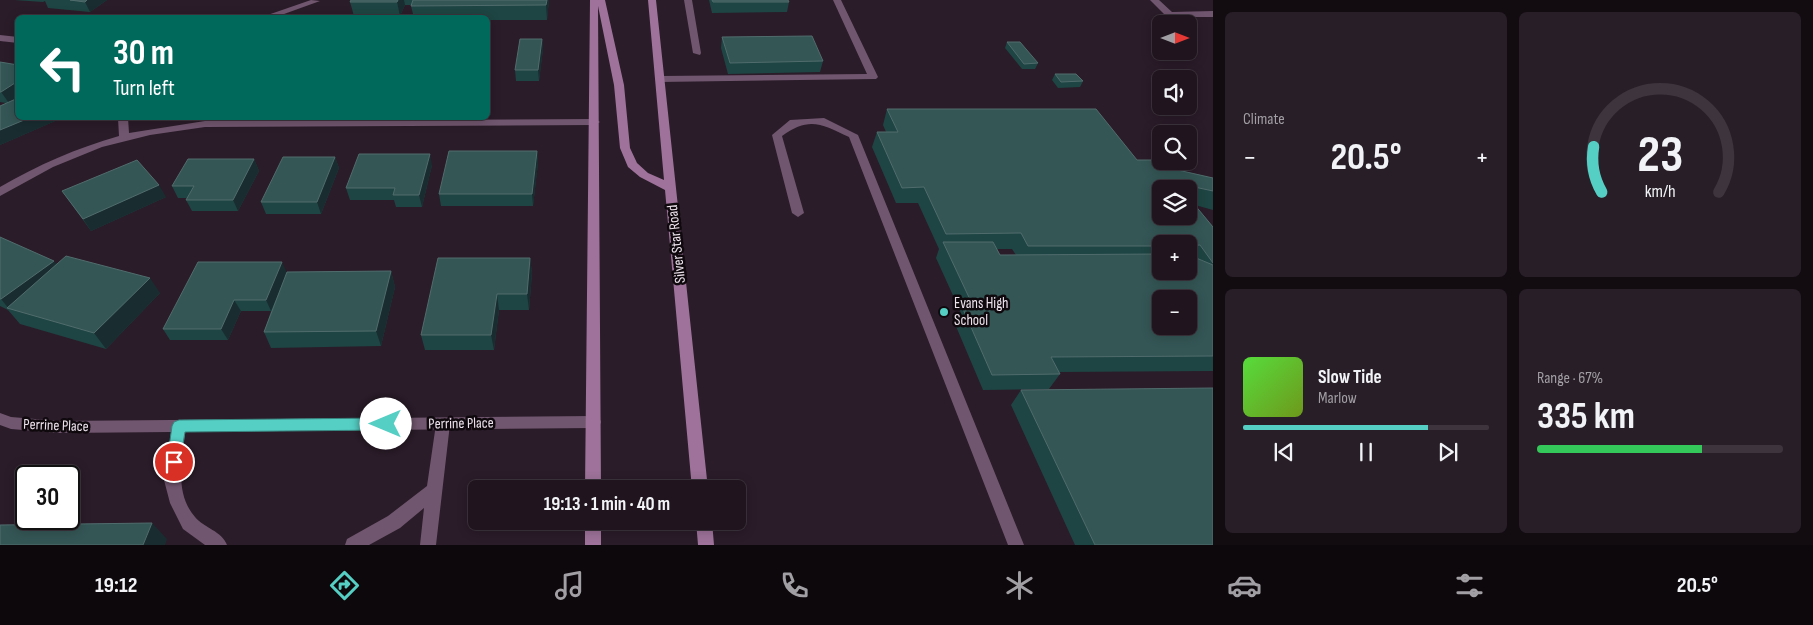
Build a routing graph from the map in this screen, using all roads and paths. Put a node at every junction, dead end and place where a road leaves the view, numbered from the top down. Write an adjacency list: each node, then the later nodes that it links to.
1 (594, 0): 15 (main road)
2 (601, 0): 17 (main road)
3 (652, 0): 13 (main road, Silver Star Road)
4 (688, 0): 12 (street)
5 (837, 0): 13 (street)
6 (1154, 0): 8 (street)
7 (316, 1): 9 (street)
8 (1213, 14)
9 (272, 15)
10 (0, 38): 11 (street)
11 (15, 40)
12 (697, 53)
13 (660, 79): 17 (main road, Silver Star Road)
14 (123, 120): 16 (street)
15 (595, 122): 16 (street); 21 (main road)
16 (124, 136): 18 (street)
17 (671, 188): 25 (main road, Silver Star Road)
18 (0, 192)
19 (798, 214): 34 (street)
20 (0, 419): 23 (street, Perrine Place)
21 (594, 422): 22 (street, Perrine Place); 24 (main road)
22 (443, 424): 23 (street, Perrine Place); 26 (street)
23 (179, 426): 29 (street)
24 (593, 480)
25 (699, 480)
26 (435, 490): 30 (street); 31 (street)
27 (593, 530): 32 (main road)
28 (705, 530): 33 (main road)
29 (220, 545)
30 (353, 545)
31 (428, 545)
32 (593, 545)
33 (706, 545)
34 (1016, 545)

